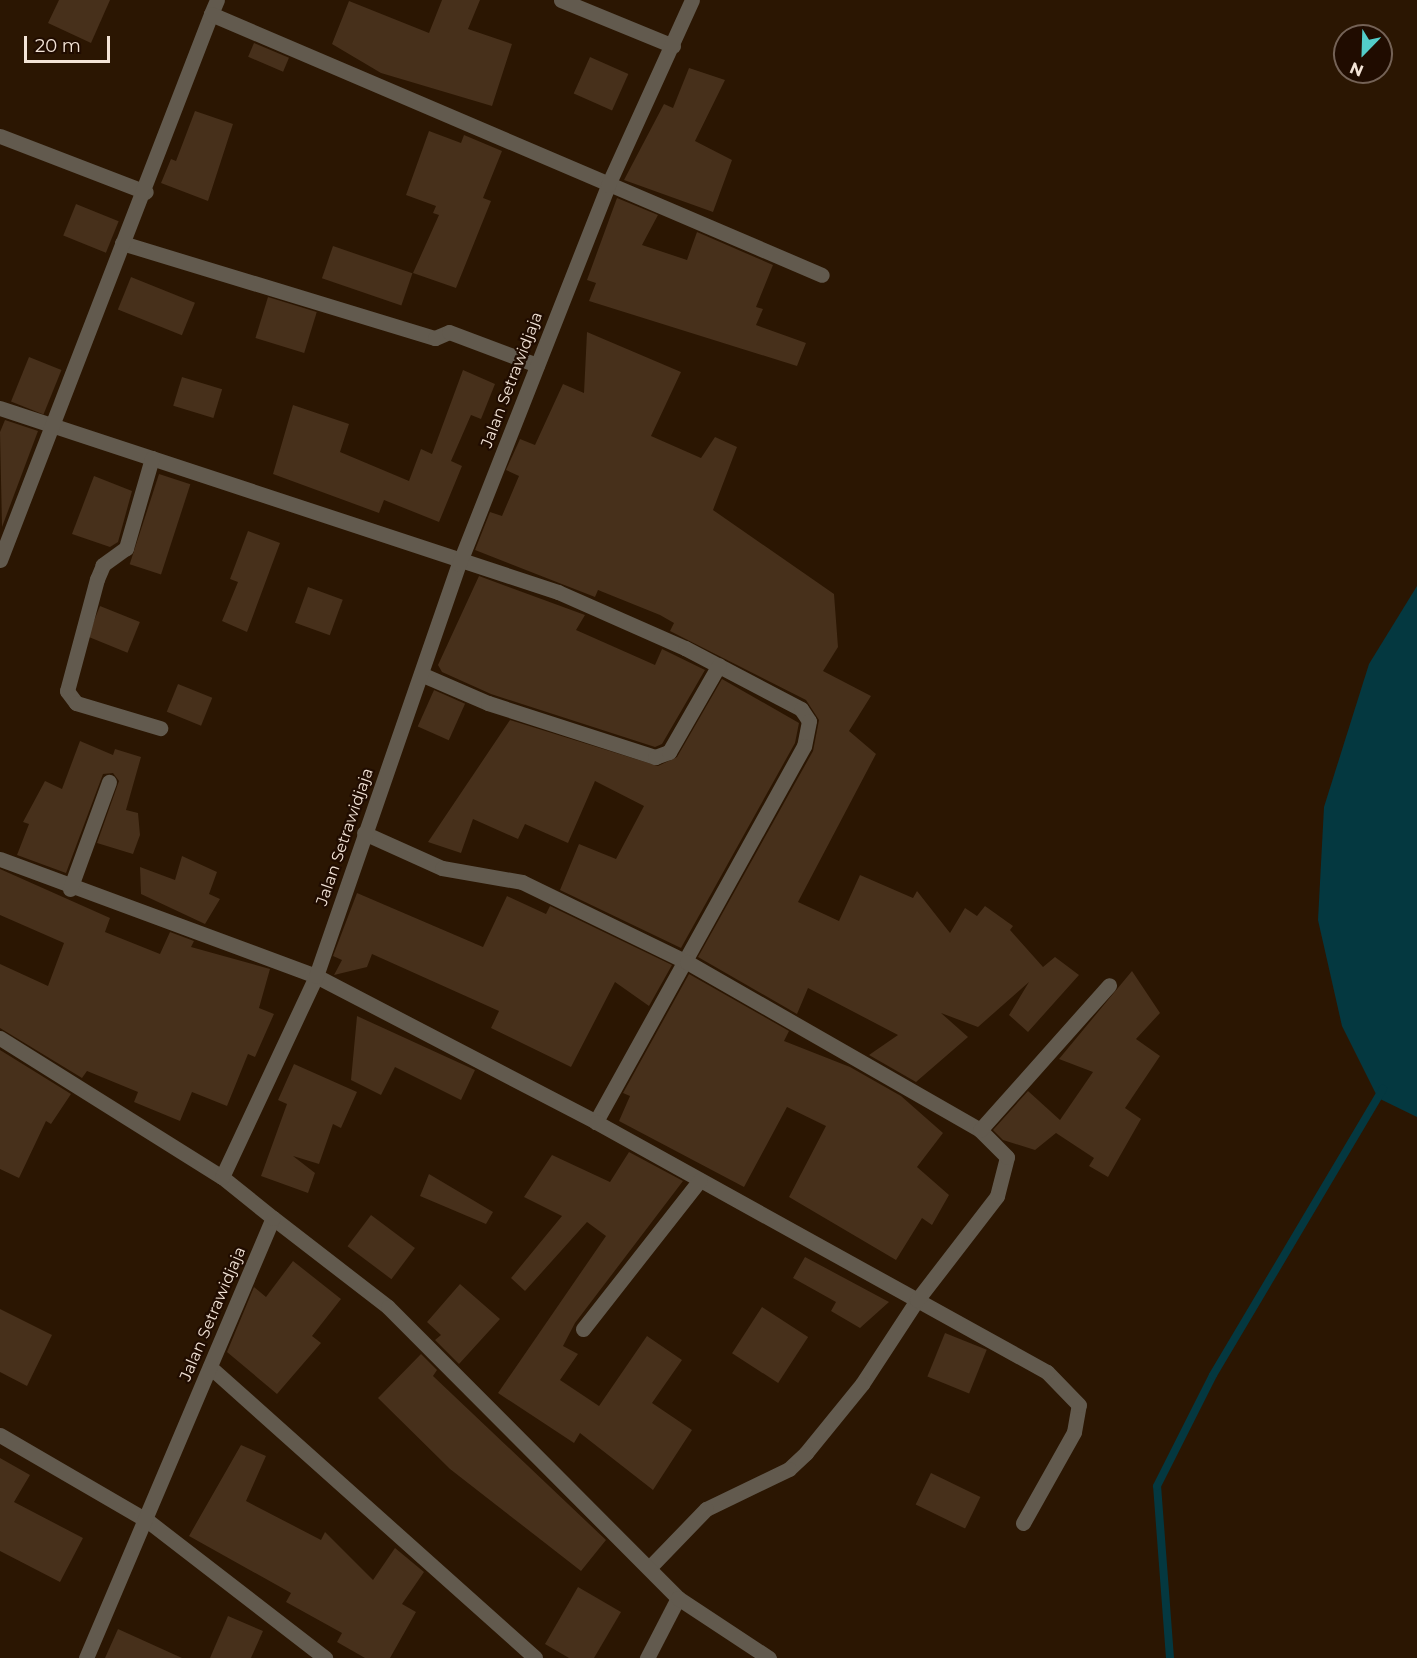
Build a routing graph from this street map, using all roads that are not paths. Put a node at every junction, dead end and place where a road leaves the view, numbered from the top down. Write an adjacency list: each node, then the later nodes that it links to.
1 (561, 0): 4 (street)
2 (692, 0): 4 (street, Jalan Setrawidjaja)
3 (214, 7): 6 (street); 7 (street)
4 (673, 46): 6 (street, Jalan Setrawidjaja)
5 (0, 136): 7 (street)
6 (608, 184): 9 (street); 10 (street, Jalan Setrawidjaja)
7 (146, 192): 8 (street)
8 (122, 243): 10 (street); 12 (street)
9 (822, 274)
10 (537, 365): 15 (street, Jalan Setrawidjaja)
11 (0, 408): 12 (street)
12 (49, 425): 13 (street); 14 (street)
13 (152, 458): 15 (street); 18 (street)
14 (0, 560)
15 (459, 564): 16 (street); 17 (street, Jalan Setrawidjaja)
16 (719, 665): 17 (street); 23 (street)
17 (423, 675): 20 (street, Jalan Setrawidjaja)
18 (160, 729)
19 (109, 782): 22 (street)
20 (364, 833): 23 (street); 24 (street, Jalan Setrawidjaja)
21 (0, 859): 22 (street)
22 (70, 890): 24 (street)
23 (687, 962): 27 (street); 28 (street)
24 (316, 976): 27 (street); 29 (street, Jalan Setrawidjaja)
25 (1109, 984): 28 (street)
26 (0, 1038): 29 (street)
27 (596, 1122): 30 (street)
28 (980, 1130): 32 (street)
29 (222, 1177): 31 (street)
30 (700, 1180): 32 (street); 33 (street)
31 (273, 1218): 34 (street, Jalan Setrawidjaja); 38 (street)
32 (917, 1300): 37 (street); 38 (street)
33 (583, 1329)
34 (210, 1367): 36 (street, Jalan Setrawidjaja); 42 (street)
35 (0, 1435): 36 (street)
36 (148, 1521): 40 (street, Jalan Setrawidjaja); 41 (street)
37 (1023, 1523)
38 (650, 1567): 39 (street)
39 (678, 1598): 43 (street); 44 (street)
40 (86, 1658)
41 (325, 1658)
42 (535, 1658)
43 (647, 1658)
44 (769, 1658)

